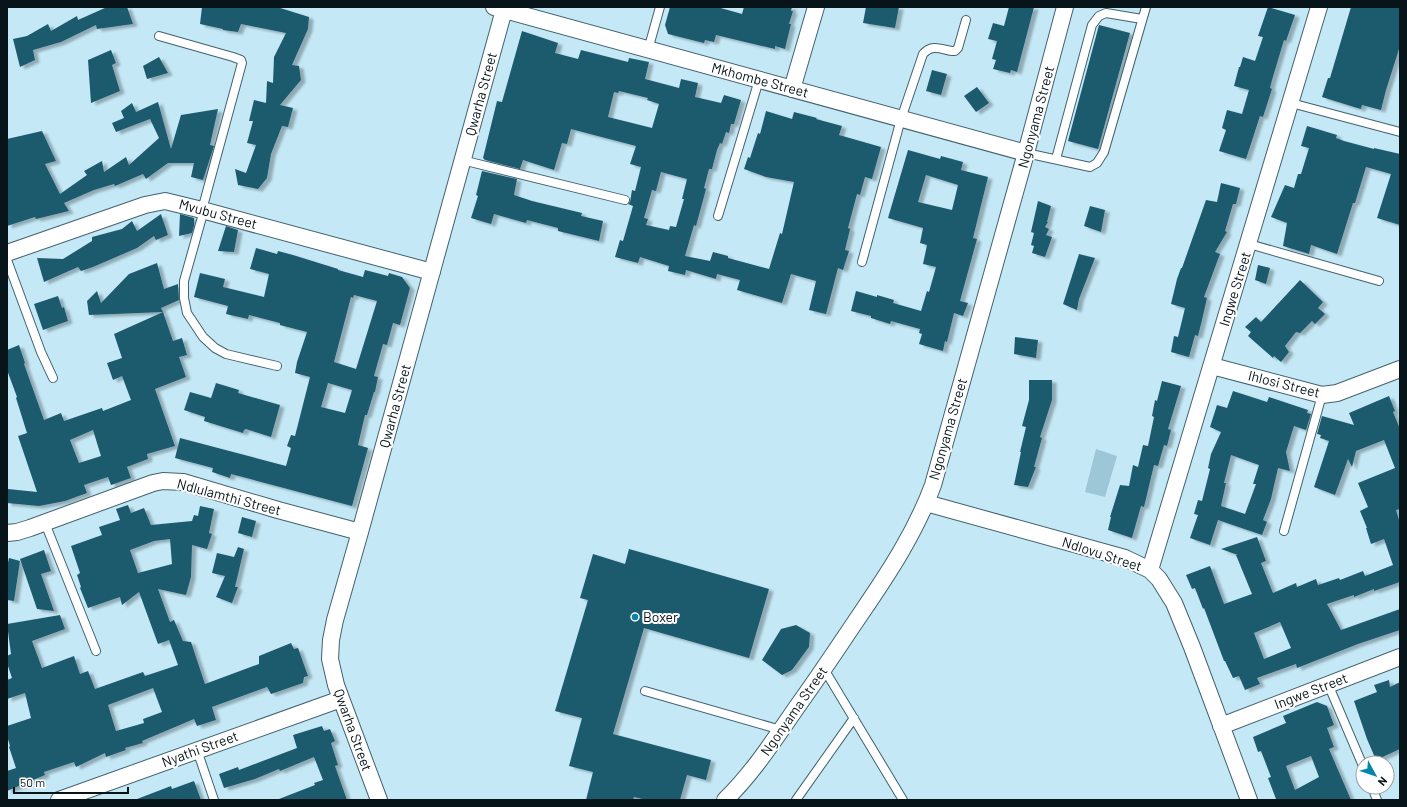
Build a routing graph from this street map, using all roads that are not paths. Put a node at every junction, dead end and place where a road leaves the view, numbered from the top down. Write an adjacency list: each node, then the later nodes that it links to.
1 (660, 7): 10 (lane)
2 (816, 7): 12 (street)
3 (1065, 7): 16 (street, Ngonyama Street)
4 (1146, 7): 7 (lane)
5 (1320, 7): 13 (street, Ingwe Street)
6 (501, 8): 10 (street, Mkhombe Street); 18 (street, Qwarha Street)
7 (1142, 19): 17 (lane); 17 (lane)
8 (966, 20): 14 (lane)
9 (159, 36): 20 (lane)
10 (648, 50): 11 (street, Mkhombe Street)
11 (759, 80): 12 (street, Mkhombe Street); 21 (lane)
12 (792, 89): 14 (street, Mkhombe Street)
13 (1291, 103): 15 (lane); 22 (street, Ingwe Street)
14 (901, 119): 16 (street, Mkhombe Street); 25 (lane)
15 (1400, 132)
16 (1026, 153): 17 (lane); 33 (street, Ngonyama Street)
17 (1056, 159)
18 (462, 160): 19 (lane); 26 (street, Qwarha Street)
19 (625, 200)
20 (203, 210): 23 (street, Mvubu Street); 26 (street, Mvubu Street); 28 (lane)
21 (718, 216)
22 (1249, 244): 27 (lane); 29 (street, Ingwe Street)
23 (7, 253)
24 (7, 260): 31 (lane)
25 (862, 262)
26 (432, 272): 36 (street, Qwarha Street)
27 (1378, 282)
28 (277, 366)
29 (1212, 366): 32 (street, Ihlosi Street); 38 (street, Ingwe Street)
30 (1400, 369): 32 (street, Ihlosi Street)
31 (53, 378)
32 (1322, 395): 35 (lane)
33 (926, 503): 38 (street, Ndlovu Street); 41 (street, Ngonyama Street)
34 (45, 523): 36 (street, Ndlulamthi Street); 37 (street, Ndlulamthi Street); 39 (lane)
35 (1284, 531)
36 (360, 532): 44 (street, Qwarha Street)
37 (7, 533)
38 (1150, 570): 46 (street, Ndlovu Street)
39 (96, 651)
40 (1400, 657): 42 (street, Ingwe Street)
41 (824, 669): 45 (lane); 47 (street, Ngonyama Street)
42 (1328, 684): 46 (street, Ingwe Street); 49 (lane)
43 (645, 691): 47 (lane)
44 (341, 699): 48 (street, Nyathi Street); 52 (street, Qwarha Street)
45 (854, 718): 54 (lane); 55 (lane)
46 (1221, 726): 56 (street, Ndlovu Street)
47 (781, 730): 53 (street, Ngonyama Street)
48 (197, 750): 50 (street, Nyathi Street); 51 (lane)
49 (1358, 755)
50 (59, 800)
51 (214, 800)
52 (379, 800)
53 (724, 800)
54 (796, 800)
55 (903, 800)
56 (1249, 800)

